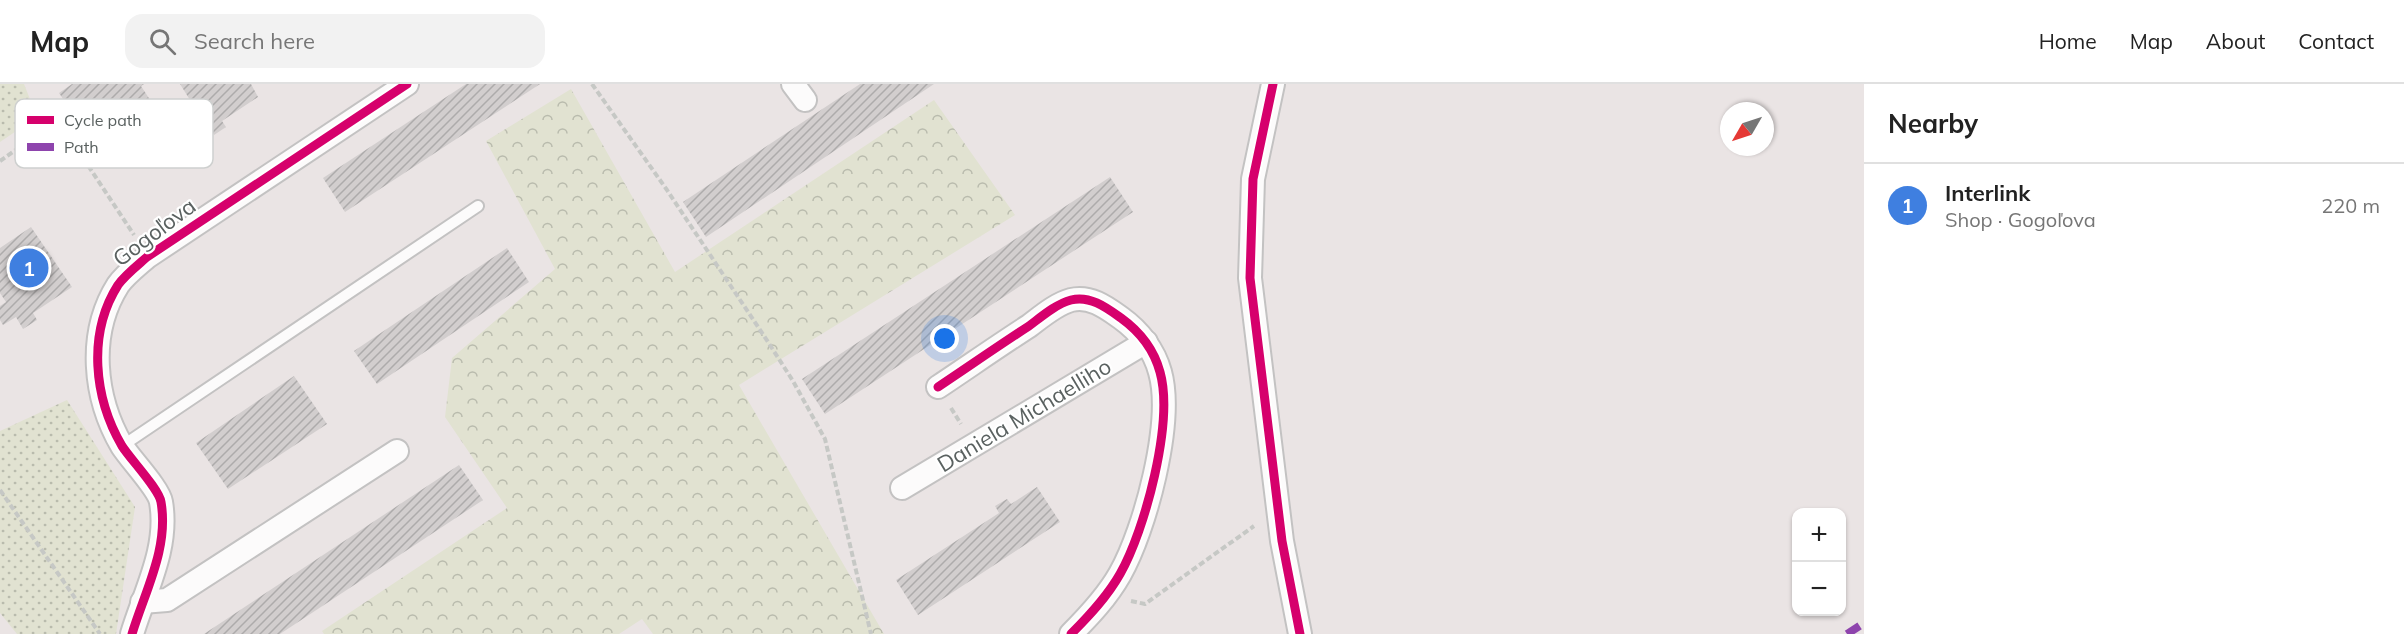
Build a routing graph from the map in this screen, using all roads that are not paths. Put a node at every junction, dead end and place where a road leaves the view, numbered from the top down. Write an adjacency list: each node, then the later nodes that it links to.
1 (407, 84): 6 (street, Gogoľova)
2 (1272, 84): 12 (street)
3 (478, 206): 6 (lane)
4 (1146, 342): 5 (street); 8 (street, Daniela Michaelliho); 11 (street)
5 (938, 387)
6 (122, 446): 9 (street, Gogoľova)
7 (397, 451): 9 (street)
8 (902, 488)
9 (142, 602): 10 (street, Gogoľova)
10 (132, 634)
11 (1071, 634)
12 (1300, 634)

